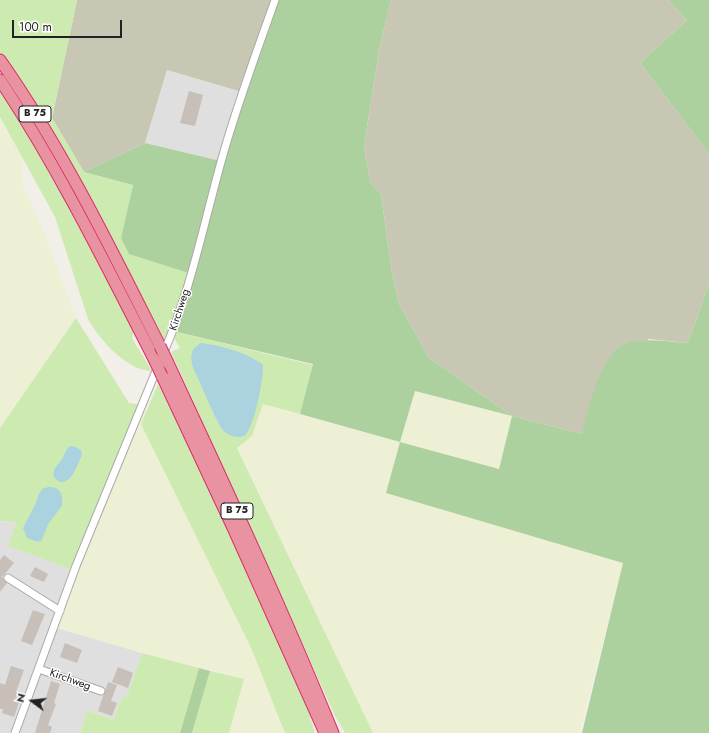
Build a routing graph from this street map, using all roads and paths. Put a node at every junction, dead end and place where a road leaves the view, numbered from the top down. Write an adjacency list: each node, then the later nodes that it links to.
1 (275, 0): 5 (street, Kirchweg)
2 (0, 60): 6 (highway, B 75, bridge)
3 (0, 80): 9 (highway, B 75, bridge)
4 (8, 578): 5 (street)
5 (60, 611): 7 (street, Kirchweg)
6 (303, 660): 13 (highway, B 75); 14 (highway)
7 (39, 669): 8 (street, Kirchweg); 10 (street, Kirchweg)
8 (101, 691)
9 (307, 695): 11 (highway); 12 (highway, B 75)
10 (15, 733)
11 (316, 733)
12 (324, 733)
13 (332, 733)
14 (340, 733)

